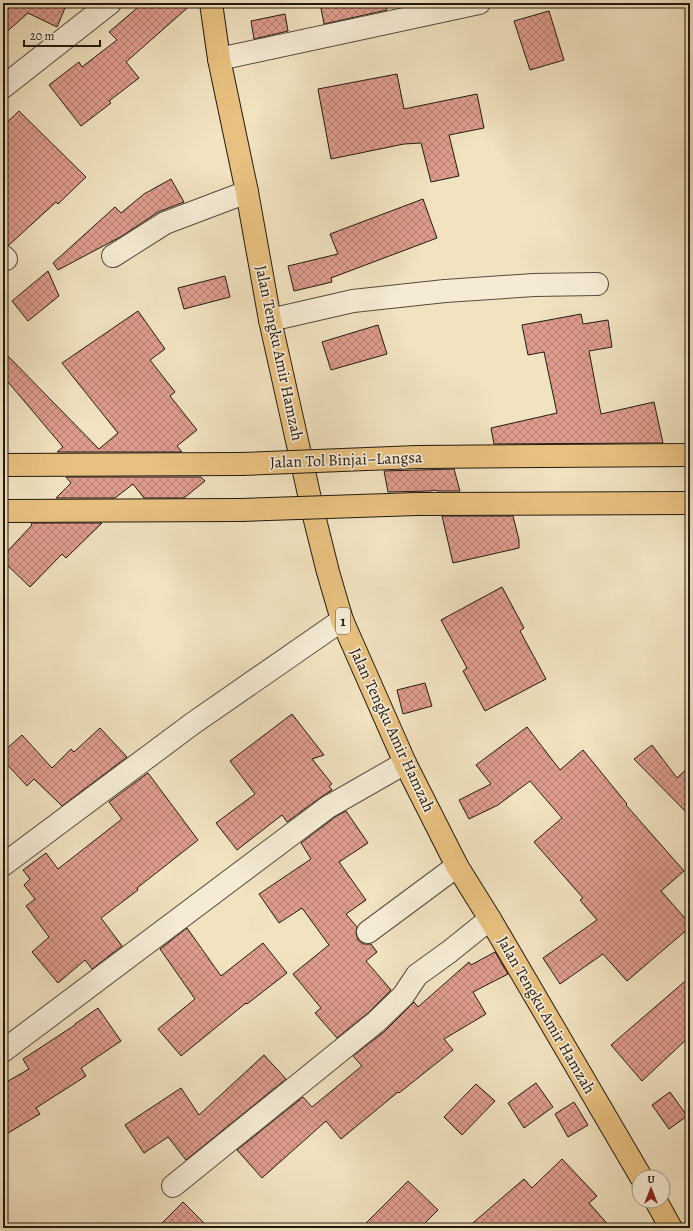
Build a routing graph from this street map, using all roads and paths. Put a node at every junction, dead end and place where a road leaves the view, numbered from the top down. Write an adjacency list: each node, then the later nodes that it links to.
1 (110, 3): 5 (street)
2 (211, 3): 4 (highway, Jalan Tengku Amir Hamzah / 1)
3 (479, 3): 4 (street)
4 (219, 59): 6 (highway, Jalan Tengku Amir Hamzah / 1)
5 (3, 87)
6 (247, 192): 7 (street); 9 (highway, Jalan Tengku Amir Hamzah / 1)
7 (113, 256)
8 (598, 284): 9 (street)
9 (270, 320): 14 (highway, Jalan Tengku Amir Hamzah / 1)
10 (690, 455): 11 (highway, Jalan Tol Binjai–Langsa, bridge)
11 (3, 465)
12 (690, 503): 13 (highway, bridge)
13 (3, 511)
14 (342, 620): 15 (highway, Jalan Tengku Amir Hamzah / 1); 16 (street)
15 (405, 764): 17 (highway, Jalan Tengku Amir Hamzah / 1); 20 (street)
16 (3, 865)
17 (457, 866): 18 (highway, Jalan Tengku Amir Hamzah / 1); 19 (street)
18 (490, 919): 21 (highway, Jalan Tengku Amir Hamzah / 1); 22 (street)
19 (368, 932)
20 (3, 1051)
21 (637, 1169)
22 (173, 1186)
23 (660, 1209): 24 (highway)
24 (671, 1228)

